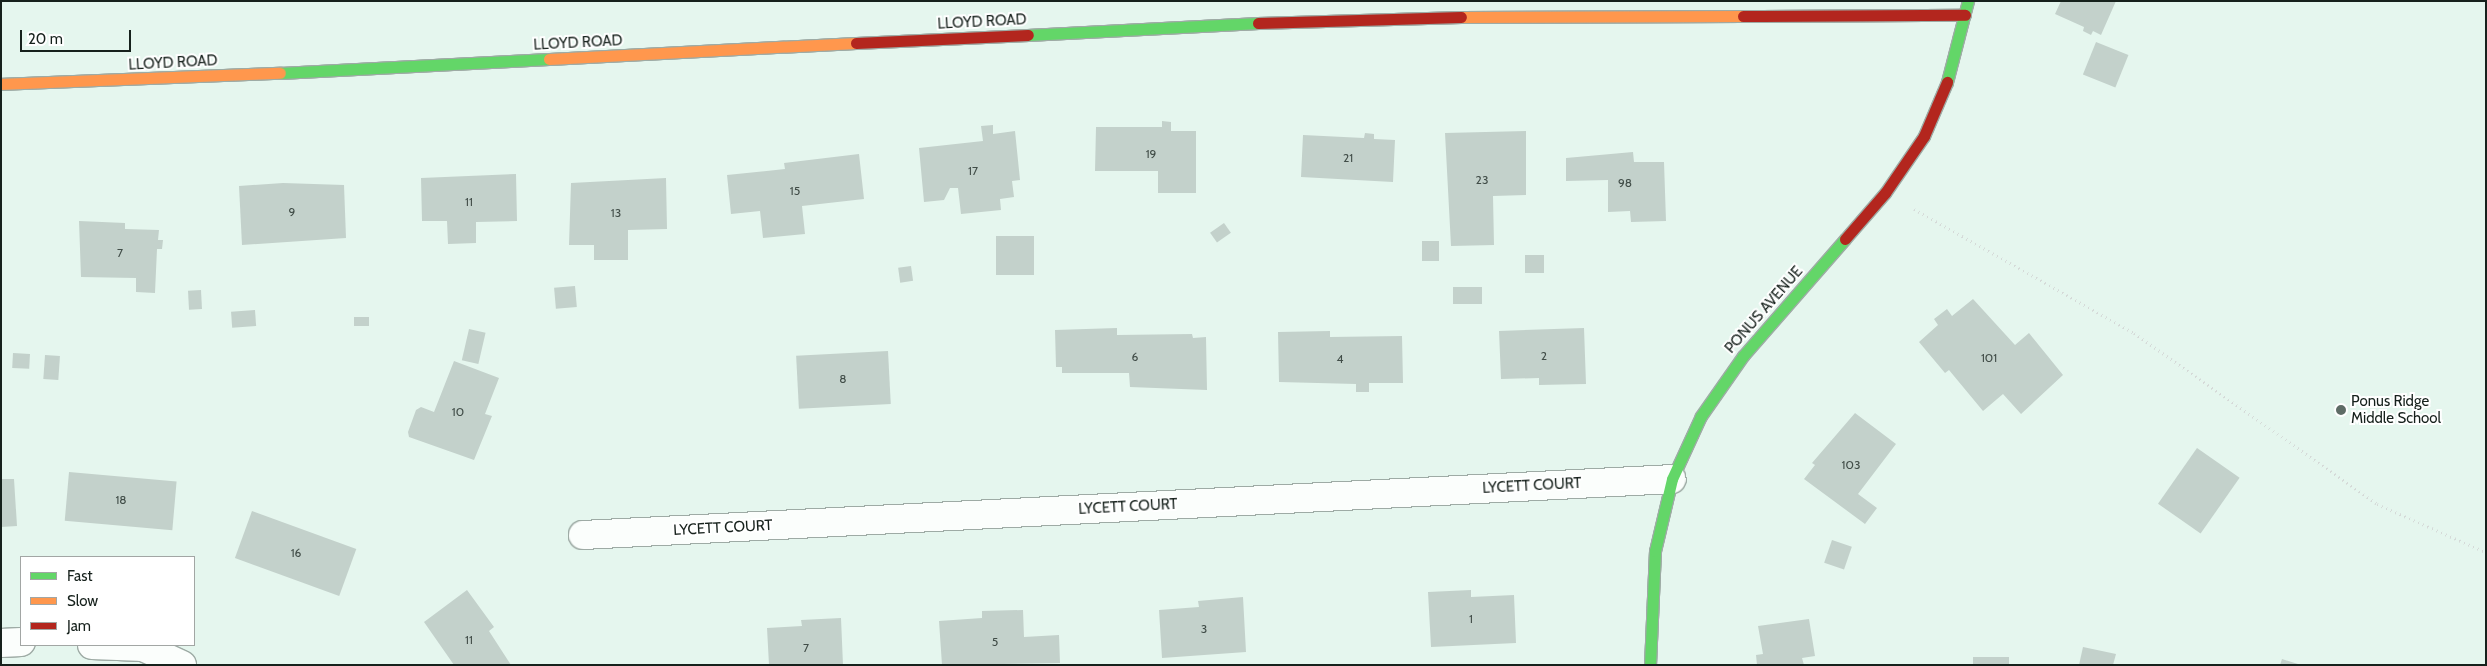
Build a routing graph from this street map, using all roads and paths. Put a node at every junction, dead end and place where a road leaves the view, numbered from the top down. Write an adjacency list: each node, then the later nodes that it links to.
1 (1968, 1): 3 (street, PONUS AVENUE)
2 (1378, 9): 3 (street, LLOYD ROAD); 4 (street, LLOYD ROAD)
3 (1965, 15): 5 (street, PONUS AVENUE)
4 (1, 84)
5 (1885, 192): 6 (street, PONUS AVENUE); 8 (path)
6 (1672, 479): 7 (street, LYCETT COURT); 13 (street, PONUS AVENUE)
7 (583, 535)
8 (2486, 552)
9 (20, 642): 10 (street)
10 (1, 643)
11 (118, 646): 12 (street)
12 (182, 665)
13 (1650, 665)

